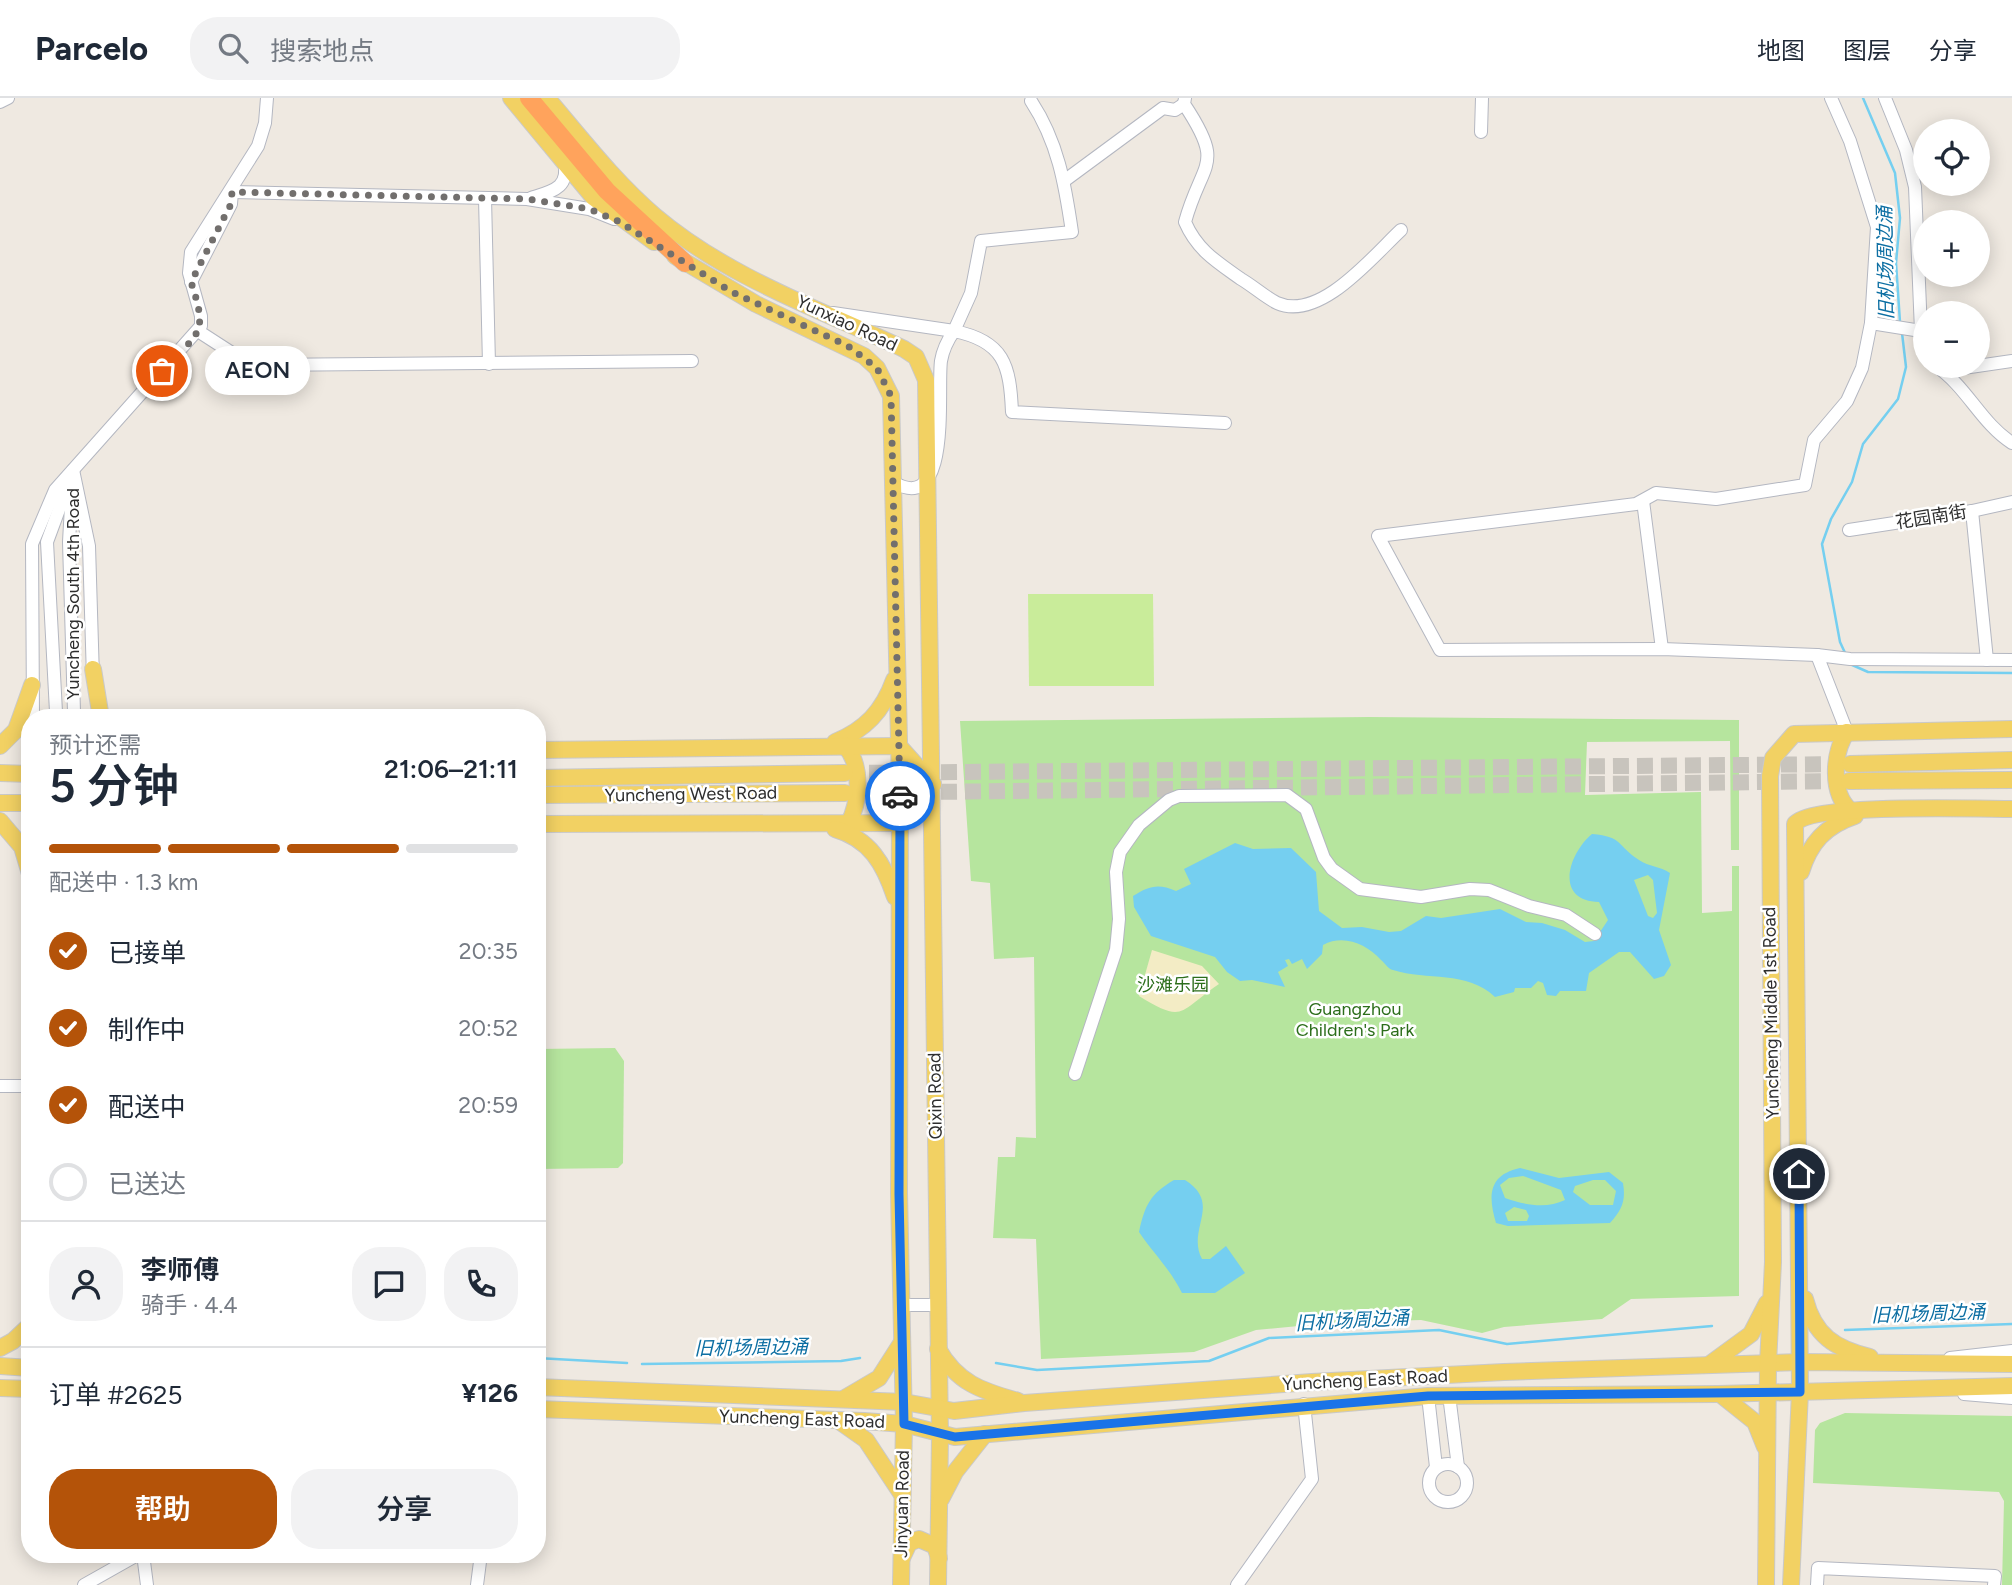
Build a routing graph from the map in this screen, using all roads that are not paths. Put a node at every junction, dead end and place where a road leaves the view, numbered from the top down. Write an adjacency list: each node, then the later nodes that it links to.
1 (8, 98): 8 (street)
2 (267, 98): 14 (street)
3 (511, 98): 12 (main road, Yunxiao Road)
4 (1482, 98): 11 (street)
5 (1831, 98): 22 (street)
6 (1885, 98): 20 (street)
7 (1185, 101): 13 (street); 17 (street)
8 (0, 102)
9 (538, 102): 19 (highway); 21 (main road, Yunxiao Road)
10 (1031, 102): 13 (street)
11 (1481, 132)
12 (564, 161): 16 (street); 18 (main road, Yunxiao Road)
13 (1064, 181): 25 (street)
14 (232, 192): 15 (street); 24 (street)
15 (485, 198): 16 (street); 29 (street)
16 (527, 199): 18 (street)
17 (1401, 230)
18 (650, 240): 19 (main road, Yunxiao Road)
19 (685, 263): 35 (main road, Yunxiao Road)
20 (1920, 301)
21 (823, 312): 25 (street); 34 (main road, Yunxiao Road)
22 (1871, 323): 23 (street); 36 (street)
23 (1913, 330)
24 (198, 331): 29 (street); 33 (street)
25 (954, 331): 31 (street); 34 (street)
26 (692, 361): 29 (street)
27 (2012, 361): 28 (street)
28 (1990, 363)
29 (489, 364)
30 (1950, 378): 32 (street)
31 (1225, 423)
32 (2012, 443)
33 (73, 470): 45 (street); 46 (street); 49 (street, Yuncheng South 4th Road); 50 (street, Yuncheng South 4th Road)
34 (929, 479): 35 (street); 68 (main road, Yunxiao Road)
35 (895, 483): 41 (main road, Yunxiao Road)
36 (1643, 501): 40 (street); 40 (street)
37 (2012, 502): 38 (street, 花园南街)
38 (1972, 511): 39 (street, 花园南街); 43 (street)
39 (1849, 530)
40 (1662, 649): 42 (street)
41 (897, 650): 55 (main road); 58 (main road, Yunxiao Road)
42 (1817, 654): 43 (street); 54 (street)
43 (1987, 660): 44 (street)
44 (2012, 660)
45 (93, 669): 51 (main road)
46 (32, 685): 47 (main road); 48 (street)
47 (23, 709)
48 (34, 709)
49 (56, 709)
50 (74, 709)
51 (95, 709)
52 (21, 716): 57 (main road)
53 (2012, 729): 54 (main road)
54 (1847, 732): 76 (main road); 82 (main road, Yuncheng Middle 1st Road)
55 (827, 745): 56 (main road); 59 (main road)
56 (844, 745): 58 (main road); 81 (main road)
57 (0, 746)
58 (899, 746): 68 (main road); 69 (main road, Yunxiao Road)
59 (546, 750)
60 (2012, 760): 61 (main road)
61 (1850, 764)
62 (0, 773): 63 (main road)
63 (21, 774)
64 (845, 774): 65 (main road, Yuncheng West Road)
65 (546, 778)
66 (2012, 779): 67 (main road)
67 (1849, 781)
68 (933, 784): 78 (main road); 95 (main road, Qixin Road)
69 (900, 785): 78 (main road, Qixin Road)
70 (845, 793): 71 (main road, Yuncheng West Road)
71 (546, 795)
72 (0, 803): 73 (main road)
73 (21, 803)
74 (2012, 809): 75 (main road)
75 (1871, 810): 76 (main road); 85 (main road)
76 (1851, 811): 83 (main road, Yuncheng Middle 1st Road)
77 (0, 821): 84 (main road)
78 (900, 823): 81 (main road); 86 (main road, Qixin Road)
79 (546, 824): 80 (main road)
80 (822, 825): 81 (main road); 86 (main road)
81 (848, 825)
82 (1770, 844): 83 (main road); 91 (main road, Yuncheng Middle 1st Road)
83 (1796, 845): 85 (main road, Yuncheng Middle 1st Road)
84 (21, 846)
85 (1795, 888): 92 (main road, Yuncheng Middle 1st Road)
86 (900, 910): 94 (main road, Qixin Road)
87 (1595, 934): 88 (street)
88 (1074, 1074)
89 (0, 1086): 90 (street)
90 (21, 1086)
91 (1773, 1262): 92 (main road); 93 (main road, Yuncheng Middle 1st Road)
92 (1800, 1266): 101 (main road, Yuncheng Middle 1st Road); 103 (main road)
93 (1772, 1291): 102 (main road, Yuncheng Middle 1st Road); 107 (main road)
94 (902, 1305): 95 (street); 97 (main road, Qixin Road)
95 (937, 1305): 99 (main road, Qixin Road)
96 (21, 1333): 98 (main road)
97 (903, 1340): 121 (main road); 122 (main road, Qixin Road)
98 (0, 1348)
99 (938, 1349): 123 (main road); 126 (main road, Qixin Road)
100 (2012, 1351): 103 (street, Yuncheng East Road)
101 (1800, 1362): 102 (main road, Yuncheng East Road); 103 (main road, Yuncheng East Road); 115 (main road, Yuncheng Middle 1st Road)
102 (1768, 1364): 107 (main road, Yuncheng East Road); 114 (main road, Yuncheng Middle 1st Road)
103 (1901, 1364): 104 (main road, Yuncheng East Road)
104 (2012, 1364)
105 (0, 1366): 106 (main road)
106 (21, 1367)
107 (1698, 1367): 123 (main road, Yuncheng East Road)
108 (2012, 1386): 113 (main road, Yuncheng East Road)
109 (0, 1388): 111 (main road)
110 (546, 1388): 112 (main road, Yuncheng East Road)
111 (21, 1389)
112 (565, 1389): 119 (main road, Yuncheng East Road); 127 (main road)
113 (1904, 1389): 115 (main road, Yuncheng East Road); 120 (street, Yuncheng East Road)
114 (1769, 1392): 115 (main road, Yuncheng East Road); 116 (main road, Yuncheng East Road); 133 (main road, Yuncheng Middle 1st Road)
115 (1800, 1392): 150 (main road, Yuncheng Middle 1st Road)
116 (1719, 1394): 117 (main road, Yuncheng East Road); 133 (main road)
117 (1449, 1395): 118 (main road, Yuncheng East Road); 135 (street)
118 (1428, 1396): 124 (main road, Yuncheng East Road); 134 (street)
119 (788, 1397): 121 (main road, Yuncheng East Road); 128 (main road)
120 (2012, 1398)
121 (841, 1399): 122 (main road, Yuncheng East Road)
122 (904, 1402): 126 (main road, Yuncheng East Road); 130 (main road, Qixin Road)
123 (1024, 1403): 126 (main road, Yuncheng East Road)
124 (1304, 1404): 131 (main road, Yuncheng East Road); 148 (street)
125 (546, 1409): 127 (main road, Yuncheng East Road)
126 (939, 1409): 132 (main road, Jinyuan Road)
127 (565, 1410): 128 (main road, Yuncheng East Road)
128 (787, 1418): 129 (main road, Yuncheng East Road)
129 (837, 1420): 130 (main road, Yuncheng East Road); 136 (main road)
130 (904, 1424): 132 (main road, Yuncheng East Road); 136 (main road, Jinyuan Road)
131 (985, 1434): 132 (main road, Yuncheng East Road); 137 (main road)
132 (940, 1436): 137 (main road, Jinyuan Road)
133 (1768, 1466): 149 (main road, Yuncheng Middle 1st Road)
134 (1436, 1467): 135 (street); 135 (street)
135 (1458, 1467)
136 (901, 1493): 139 (main road, Jinyuan Road)
137 (939, 1502): 138 (main road, Jinyuan Road)
138 (939, 1558): 139 (main road); 147 (main road, Jinyuan Road)
139 (901, 1562): 146 (main road, Jinyuan Road)
140 (124, 1563): 143 (street)
141 (143, 1563): 144 (street)
142 (480, 1563): 145 (street)
143 (84, 1585)
144 (147, 1585)
145 (477, 1585)
146 (901, 1585)
147 (937, 1585)
148 (1237, 1585)
149 (1766, 1585)
150 (1791, 1585)
151 (1817, 1585): 152 (street)
152 (1994, 1585)

